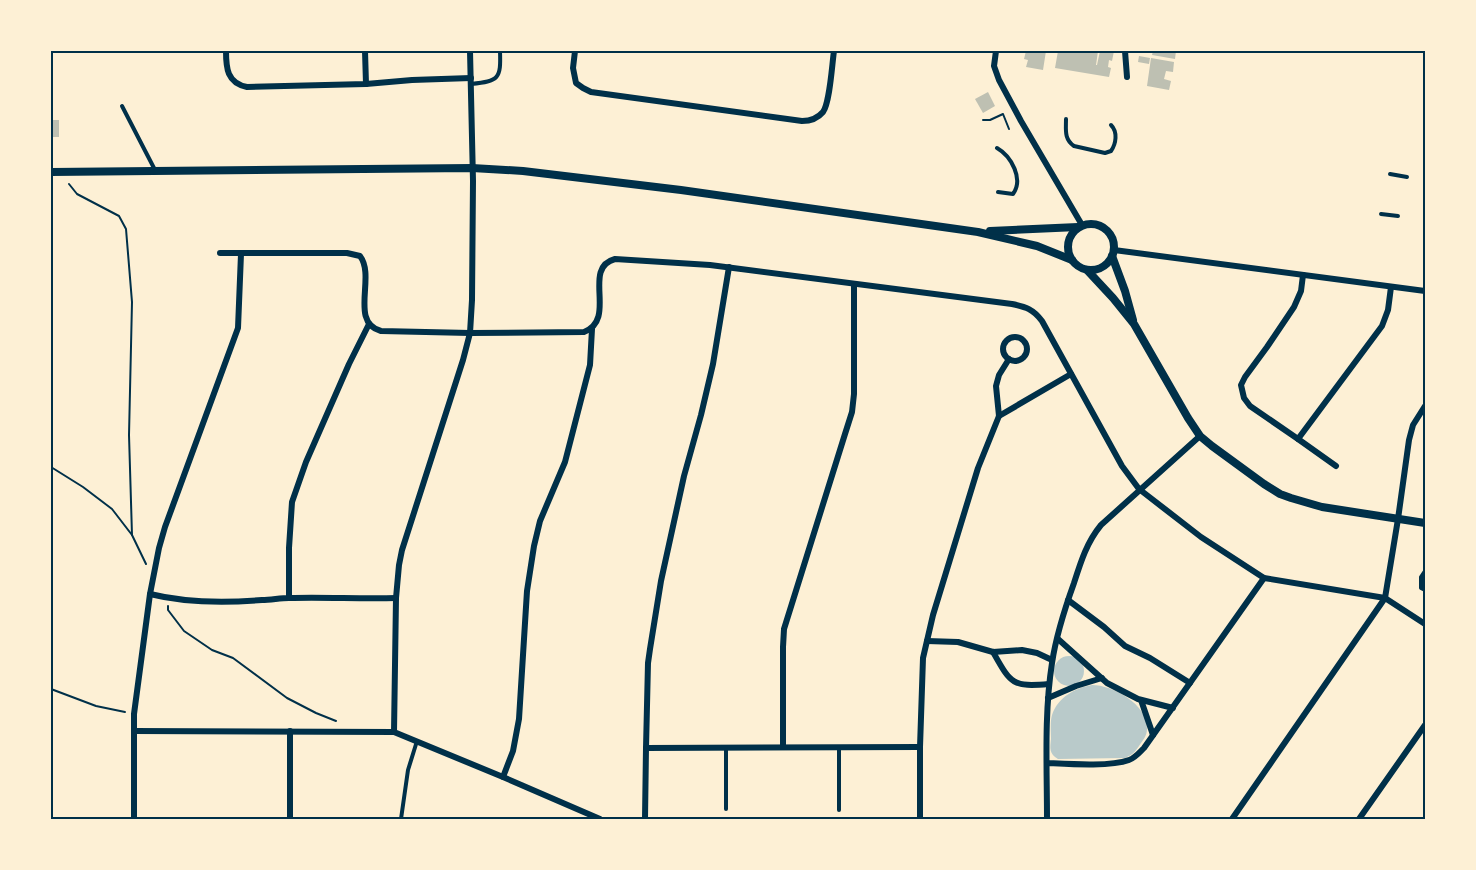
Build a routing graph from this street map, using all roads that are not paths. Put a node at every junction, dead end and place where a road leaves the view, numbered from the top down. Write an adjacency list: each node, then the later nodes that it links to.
1 (226, 51): 11 (street)
2 (365, 51): 11 (street)
3 (470, 51): 10 (street)
4 (500, 51): 10 (lane)
5 (575, 51): 6 (street)
6 (834, 51)
7 (996, 51): 24 (street)
8 (1125, 51): 9 (street)
9 (1127, 76)
10 (471, 81): 11 (street); 16 (street)
11 (366, 84)
12 (122, 106): 17 (lane)
13 (1066, 119): 14 (lane)
14 (1111, 125)
15 (997, 147): 21 (lane)
16 (472, 168): 17 (street); 25 (street); 39 (street)
17 (155, 170): 18 (street)
18 (51, 172)
19 (1390, 174): 20 (lane)
20 (1407, 177)
21 (998, 192)
22 (1381, 214): 23 (lane)
23 (1398, 216)
24 (1080, 226): 25 (street); 27 (street); 29 (street)
25 (978, 232): 29 (street)
26 (220, 253): 28 (street)
27 (1113, 253): 31 (street); 32 (street); 37 (street)
28 (241, 254): 36 (street); 53 (street)
29 (1072, 260): 31 (street)
30 (729, 267): 33 (street); 38 (street); 79 (street)
31 (1087, 270): 37 (street)
32 (1303, 275): 34 (street); 45 (street)
33 (854, 284): 41 (street); 76 (street)
34 (1391, 287): 35 (street); 45 (street)
35 (1425, 291)
36 (369, 324): 39 (street); 55 (street)
37 (1134, 324): 44 (street)
38 (592, 329): 39 (street); 81 (street)
39 (470, 333): 56 (street)
40 (1009, 359): 43 (street)
41 (1071, 374): 43 (street); 47 (street)
42 (1425, 406): 48 (street)
43 (999, 416): 60 (street)
44 (1200, 436): 47 (street); 48 (street)
45 (1298, 439): 46 (street)
46 (1336, 466)
47 (1139, 489): 51 (street); 57 (street)
48 (1398, 519): 49 (street); 54 (street)
49 (1425, 523)
50 (1425, 571): 52 (lane)
51 (1264, 578): 54 (street); 64 (street)
52 (1425, 591)
53 (150, 594): 55 (street); 70 (street)
54 (1385, 597): 58 (street); 91 (street)
55 (289, 598): 56 (street)
56 (396, 598): 72 (street)
57 (1068, 600): 59 (street); 64 (street)
58 (1425, 624)
59 (1058, 639): 62 (street); 63 (street)
60 (927, 641): 61 (street); 78 (street)
61 (993, 652): 62 (street); 65 (street)
62 (1052, 660): 65 (street)
63 (1102, 678): 66 (street); 67 (street)
64 (1190, 683): 68 (street)
65 (1049, 684): 66 (street)
66 (1048, 698): 80 (street)
67 (1141, 700): 68 (street); 73 (street)
68 (1173, 708): 73 (street)
69 (1425, 725): 92 (street)
70 (134, 731): 71 (street); 84 (street)
71 (290, 732): 72 (street); 85 (street)
72 (394, 732): 74 (street)
73 (1153, 735): 80 (street)
74 (417, 741): 81 (street); 86 (lane)
75 (726, 747): 76 (street); 79 (street); 82 (lane)
76 (783, 747): 77 (street)
77 (839, 747): 78 (street); 83 (lane)
78 (920, 747): 89 (street)
79 (646, 748): 88 (street)
80 (1047, 764): 90 (street)
81 (504, 777): 87 (street)
82 (726, 809)
83 (839, 810)
84 (134, 819)
85 (290, 819)
86 (401, 819)
87 (600, 819)
88 (645, 819)
89 (920, 819)
90 (1047, 819)
91 (1232, 819)
92 (1359, 819)

